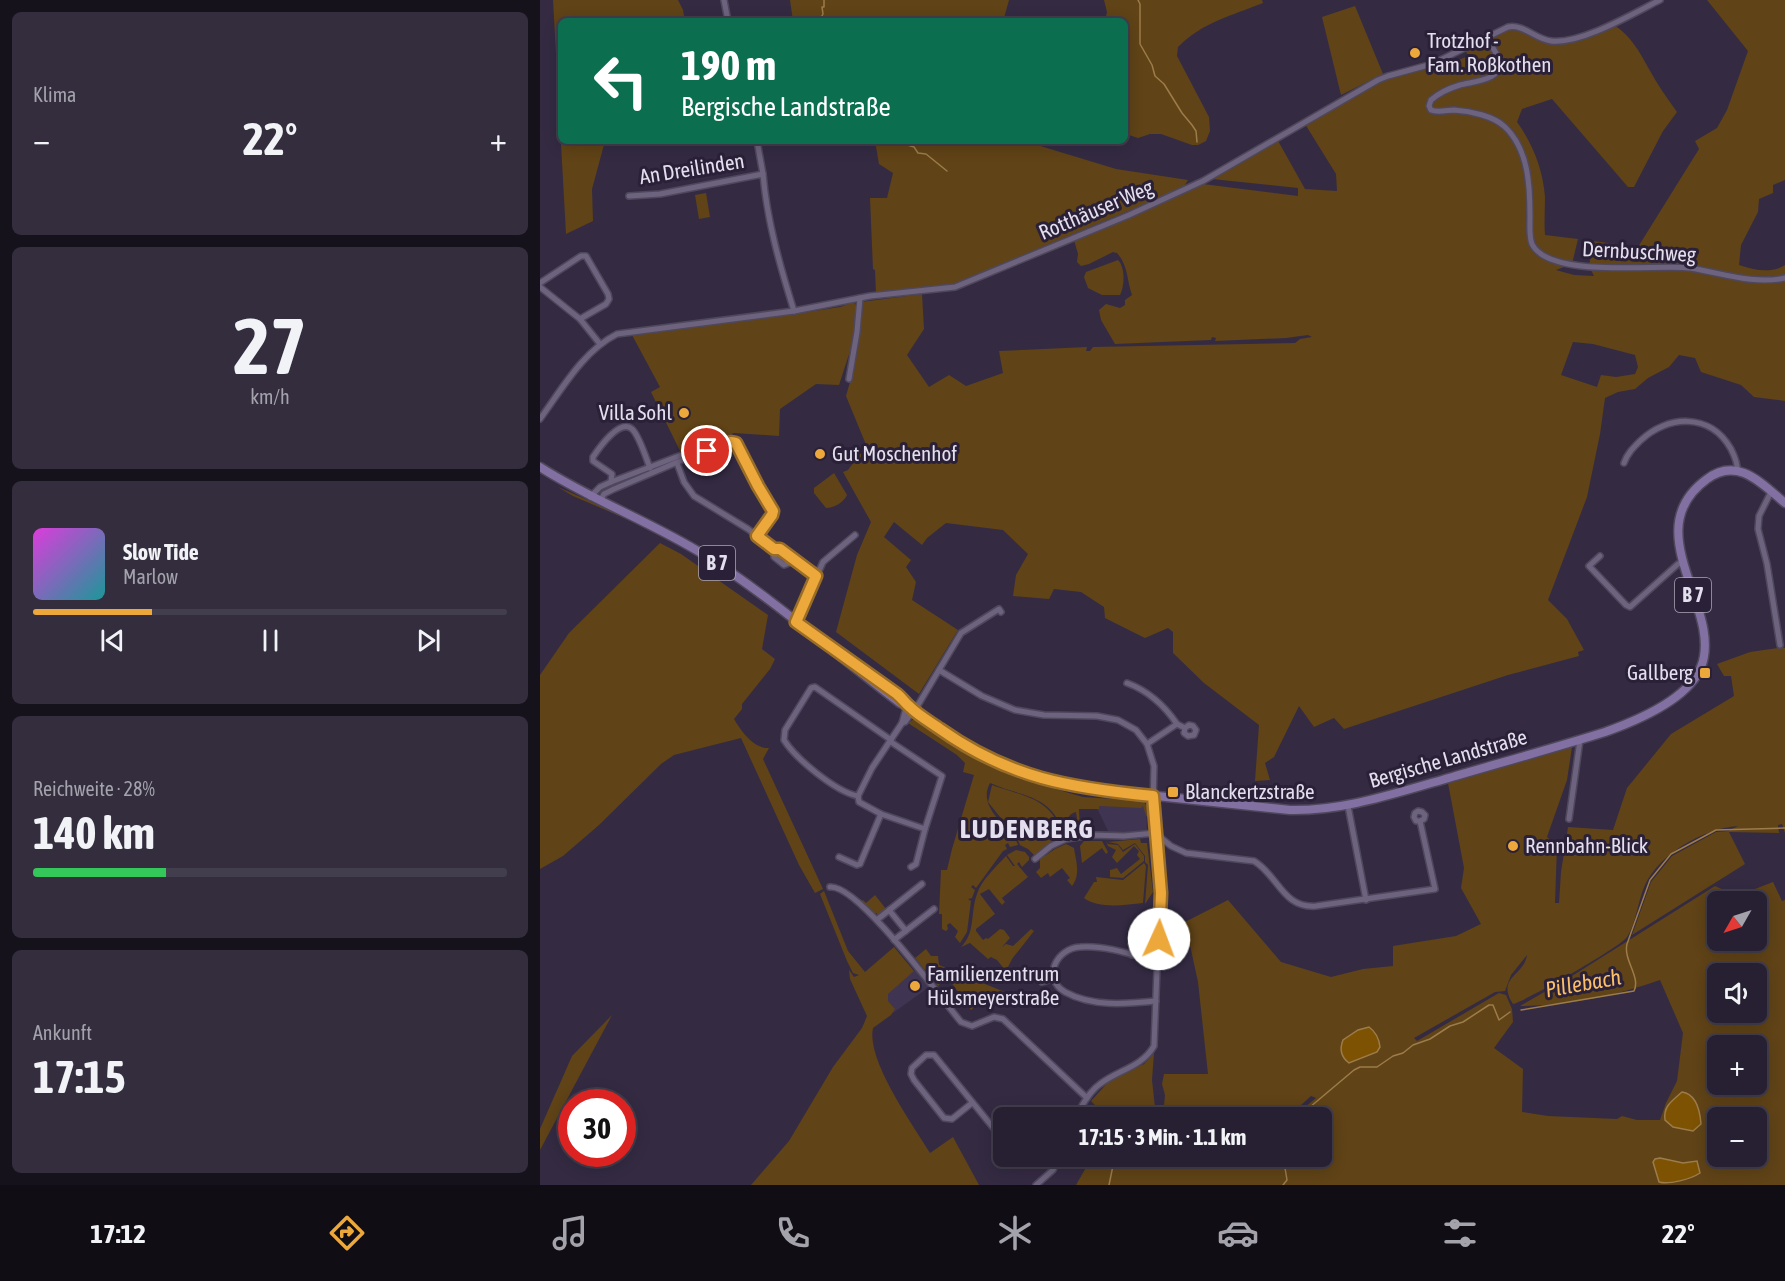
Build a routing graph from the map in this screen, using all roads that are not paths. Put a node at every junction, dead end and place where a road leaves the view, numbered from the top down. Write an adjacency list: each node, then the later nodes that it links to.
1 (724, 0): 3 (street)
2 (1660, 0): 4 (street, Rotthäuser Weg)
3 (727, 18)
4 (1486, 38): 8 (street, Dernbuschweg); 10 (street, Rotthäuser Weg)
5 (758, 144): 6 (street)
6 (763, 174): 7 (street, An Dreilinden); 11 (street, An Dreilinden)
7 (629, 196)
8 (1785, 278)
9 (540, 285): 12 (street); 12 (street)
10 (860, 298): 11 (street, Rotthäuser Weg); 14 (street)
11 (794, 311): 13 (street, Rotthäuser Weg)
12 (580, 320): 13 (street)
13 (600, 344): 15 (street, Rotthäuser Weg)
14 (849, 380)
15 (540, 419)
16 (693, 453): 17 (street); 20 (street); 28 (street)
17 (677, 463): 20 (street); 28 (street)
18 (1624, 463): 21 (street)
19 (540, 467): 24 (main road, Bergische Landstraße / B 7)
20 (650, 470): 22 (street); 22 (street); 25 (street)
21 (1737, 470): 23 (main road); 32 (main road, Bergische Landstraße / B 7)
22 (611, 482): 24 (street)
23 (1771, 492): 26 (main road); 36 (street)
24 (590, 497): 25 (main road, Bergische Landstraße / B 7)
25 (600, 501): 35 (main road, Bergische Landstraße / B 7)
26 (1785, 504)
27 (855, 535): 33 (street)
28 (757, 536): 29 (street)
29 (774, 549): 31 (street); 31 (street)
30 (1600, 556): 32 (street)
31 (793, 558): 33 (street)
32 (1683, 562): 42 (main road, Bergische Landstraße / B 7)
33 (816, 576): 35 (street)
34 (1001, 612): 37 (street)
35 (796, 622): 39 (main road, Bergische Landstraße / B 7)
36 (1780, 645)
37 (939, 670): 39 (street); 44 (street)
38 (1127, 683): 40 (street)
39 (911, 709): 43 (street); 46 (main road, Bergische Landstraße / B 7)
40 (1177, 724): 41 (street); 44 (street)
41 (1185, 728)
42 (1580, 740): 47 (main road, Bergische Landstraße / B 7); 49 (street)
43 (891, 741): 45 (street); 45 (street); 51 (street)
44 (1147, 744): 46 (street)
45 (858, 796): 48 (street)
46 (1153, 796): 47 (main road, Bergische Landstraße / B 7); 52 (street)
47 (1348, 806): 58 (street)
48 (880, 814): 51 (street); 53 (street)
49 (1569, 819)
50 (1420, 821): 58 (street)
51 (925, 829): 55 (street)
52 (1155, 833): 54 (street); 58 (street); 66 (street)
53 (839, 856)
54 (1035, 859)
55 (911, 867)
56 (922, 884): 60 (street)
57 (830, 887): 61 (street)
58 (1365, 900)
59 (934, 909): 63 (street)
60 (889, 910): 61 (street); 63 (street)
61 (878, 919): 64 (street)
62 (1138, 922): 65 (street)
63 (906, 931): 64 (street)
64 (894, 940): 70 (street)
65 (1132, 955): 66 (street); 67 (street)
66 (1158, 962): 69 (street)
67 (1053, 979): 68 (street); 69 (street)
68 (1042, 982)
69 (1156, 1001): 70 (street)
70 (1087, 1098): 72 (street)
71 (972, 1103): 71 (street); 73 (street)
72 (1081, 1107)
73 (993, 1128)
74 (1054, 1167): 75 (street)
75 (1036, 1185)

